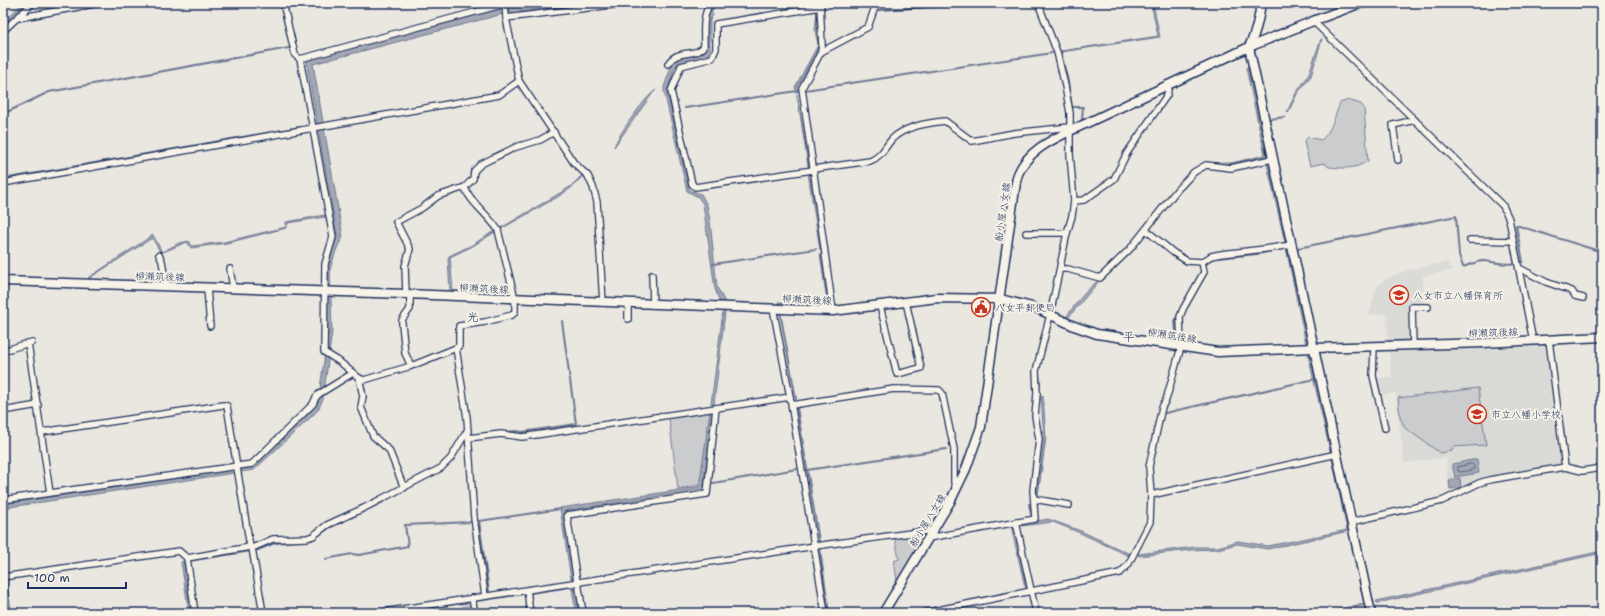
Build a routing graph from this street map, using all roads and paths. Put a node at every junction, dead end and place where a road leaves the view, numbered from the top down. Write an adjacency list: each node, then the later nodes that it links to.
1 (33, 3): 12 (street)
2 (99, 3): 12 (street)
3 (284, 3): 18 (street)
4 (628, 3): 13 (street)
5 (710, 3): 19 (street)
6 (947, 3): 17 (street)
7 (1038, 3): 24 (street)
8 (1261, 3): 16 (main road)
9 (1361, 3): 14 (main road, 船小屋八女線)
10 (505, 4): 13 (street); 18 (street)
11 (820, 5): 17 (street); 28 (street)
12 (18, 18): 15 (street)
13 (506, 18): 20 (street)
14 (1312, 21): 16 (main road, 船小屋八女線); 22 (street)
15 (3, 31)
16 (1249, 48): 21 (main road, 船小屋八女線); 26 (main road)
17 (821, 52): 28 (street)
18 (300, 59): 23 (street)
19 (668, 64)
20 (520, 81): 23 (street); 25 (street)
21 (1169, 85): 24 (main road, 船小屋八女線); 31 (street)
22 (1415, 120): 27 (street); 36 (street)
23 (315, 128): 29 (street); 48 (street)
24 (1070, 129): 28 (street); 31 (street); 51 (main road, 船小屋八女線)
25 (554, 132): 30 (street); 54 (street)
26 (1272, 159): 32 (street); 37 (main road)
27 (1398, 160)
28 (813, 169): 60 (street)
29 (3, 183)
30 (465, 187): 49 (street); 52 (street)
31 (1074, 201): 34 (street)
32 (1146, 230): 39 (street); 42 (street)
33 (1026, 233): 34 (street)
34 (1067, 233): 42 (street)
35 (1470, 240): 36 (street)
36 (1513, 241): 40 (street)
37 (1291, 245): 39 (street); 71 (main road)
38 (159, 255): 45 (street)
39 (1202, 262): 69 (street)
40 (1519, 268): 50 (street); 66 (street)
41 (230, 269): 47 (street)
42 (1060, 269): 61 (street)
43 (652, 275): 56 (street)
44 (3, 281): 45 (main road, 柳瀬筑後線)
45 (166, 286): 46 (main road, 柳瀬筑後線)
46 (207, 288): 47 (main road, 柳瀬筑後線); 63 (street)
47 (233, 288): 48 (main road, 柳瀬筑後線)
48 (327, 292): 49 (main road, 柳瀬筑後線); 74 (street)
49 (408, 294): 52 (main road, 柳瀬筑後線); 73 (street)
50 (1583, 298)
51 (1000, 299): 53 (main road, 柳瀬筑後線); 61 (main road, 柳瀬筑後線); 90 (main road, 船小屋八女線)
52 (515, 300): 54 (main road, 柳瀬筑後線); 70 (street)
53 (906, 302): 57 (main road, 柳瀬筑後線); 57 (street)
54 (603, 303): 55 (main road, 柳瀬筑後線)
55 (628, 304): 56 (main road, 柳瀬筑後線); 62 (street)
56 (653, 304): 59 (main road, 柳瀬筑後線)
57 (880, 306): 60 (main road, 柳瀬筑後線)
58 (1428, 306): 67 (street)
59 (773, 308): 60 (main road, 柳瀬筑後線); 76 (street)
60 (833, 311)
61 (1050, 315): 69 (main road, 柳瀬筑後線); 93 (street)
62 (628, 319)
63 (210, 326)
64 (1602, 337): 65 (main road, 柳瀬筑後線)
65 (1549, 340): 66 (main road, 柳瀬筑後線); 86 (street)
66 (1533, 341): 67 (main road, 柳瀬筑後線)
67 (1413, 345): 68 (main road, 柳瀬筑後線)
68 (1374, 346): 71 (main road, 柳瀬筑後線); 81 (street)
69 (1181, 347): 71 (main road, 柳瀬筑後線); 92 (street)
70 (456, 348): 73 (street); 82 (street)
71 (1314, 348): 85 (main road)
72 (3, 351): 77 (street)
73 (411, 366): 75 (street)
74 (353, 373): 75 (street); 88 (street)
75 (359, 378): 89 (street)
76 (790, 396): 78 (street); 79 (street)
77 (38, 405): 80 (street); 83 (street)
78 (792, 405): 90 (street); 100 (street)
79 (716, 408): 84 (street); 104 (street)
80 (3, 411)
81 (1385, 428)
82 (467, 431): 84 (street); 89 (street)
83 (42, 432): 88 (street); 91 (street)
84 (468, 438): 107 (street)
85 (1337, 454): 92 (street); 97 (main road)
86 (1565, 467): 87 (street); 97 (street)
87 (1602, 468)
88 (237, 470): 91 (street); 101 (street)
89 (404, 488): 101 (street)
90 (956, 490): 98 (main road, 船小屋八女線)
91 (50, 493): 94 (street)
92 (1151, 495): 106 (street)
93 (1034, 499): 95 (street); 96 (street)
94 (3, 500)
95 (1069, 505)
96 (1016, 522): 99 (street); 106 (street)
97 (1351, 522): 119 (main road)
98 (933, 530): 99 (main road, 船小屋八女線); 100 (street)
99 (928, 538): 116 (main road, 船小屋八女線)
100 (815, 546): 104 (street); 115 (street)
101 (251, 548): 102 (street); 110 (street)
102 (187, 558): 103 (street); 109 (street)
103 (3, 577)
104 (578, 582): 105 (street); 114 (street)
105 (527, 590): 107 (street); 113 (street)
106 (1031, 591): 117 (street); 118 (street)
107 (485, 596): 108 (street)
108 (472, 598): 111 (street); 112 (street)
109 (195, 613)
110 (263, 613)
111 (376, 613)
112 (475, 613)
113 (530, 613)
114 (583, 613)
115 (825, 613)
116 (883, 613)
117 (923, 613)
118 (1036, 613)
119 (1371, 613)

